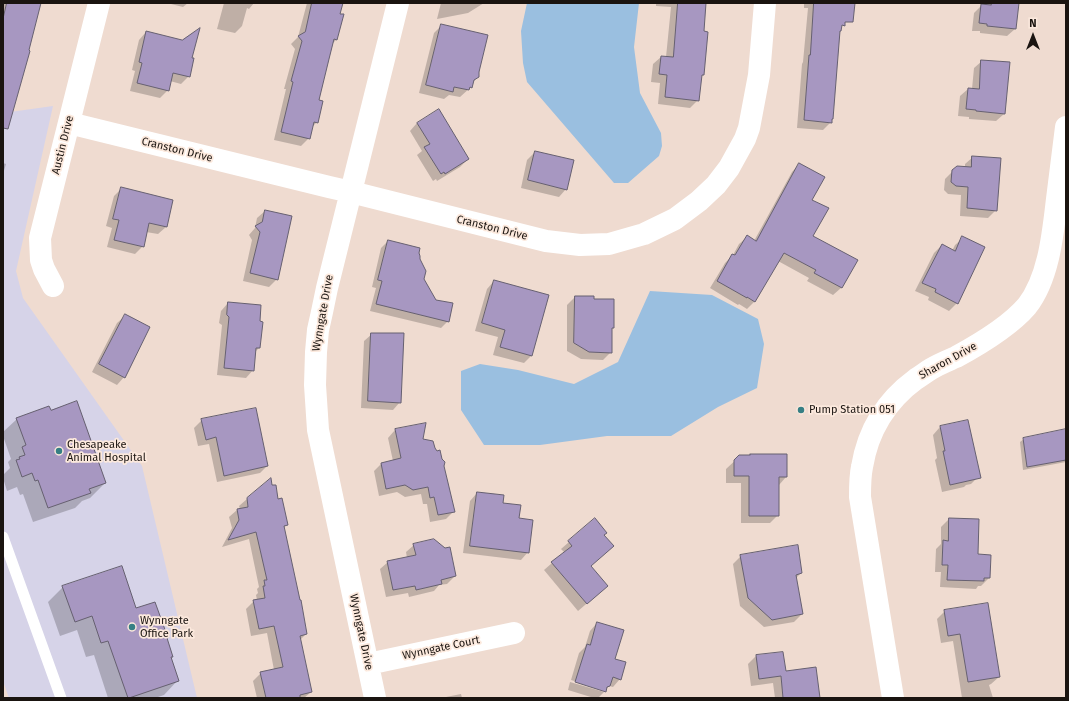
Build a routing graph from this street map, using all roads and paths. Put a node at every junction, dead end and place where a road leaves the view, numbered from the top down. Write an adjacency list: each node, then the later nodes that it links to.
1 (98, 3): 4 (street, Austin Drive)
2 (398, 3): 7 (street, Wynngate Drive)
3 (765, 3): 7 (street, Cranston Drive)
4 (69, 123): 7 (street, Cranston Drive); 8 (street, Austin Drive)
5 (1066, 127): 6 (street, Sharon Drive)
6 (1064, 167): 14 (street, Sharon Drive)
7 (351, 192): 11 (street, Wynngate Drive)
8 (53, 286)
9 (3, 537): 12 (lane)
10 (514, 633): 11 (street, Wynngate Court)
11 (368, 664): 13 (street, Wynngate Drive)
12 (61, 698)
13 (375, 698)
14 (893, 698)

